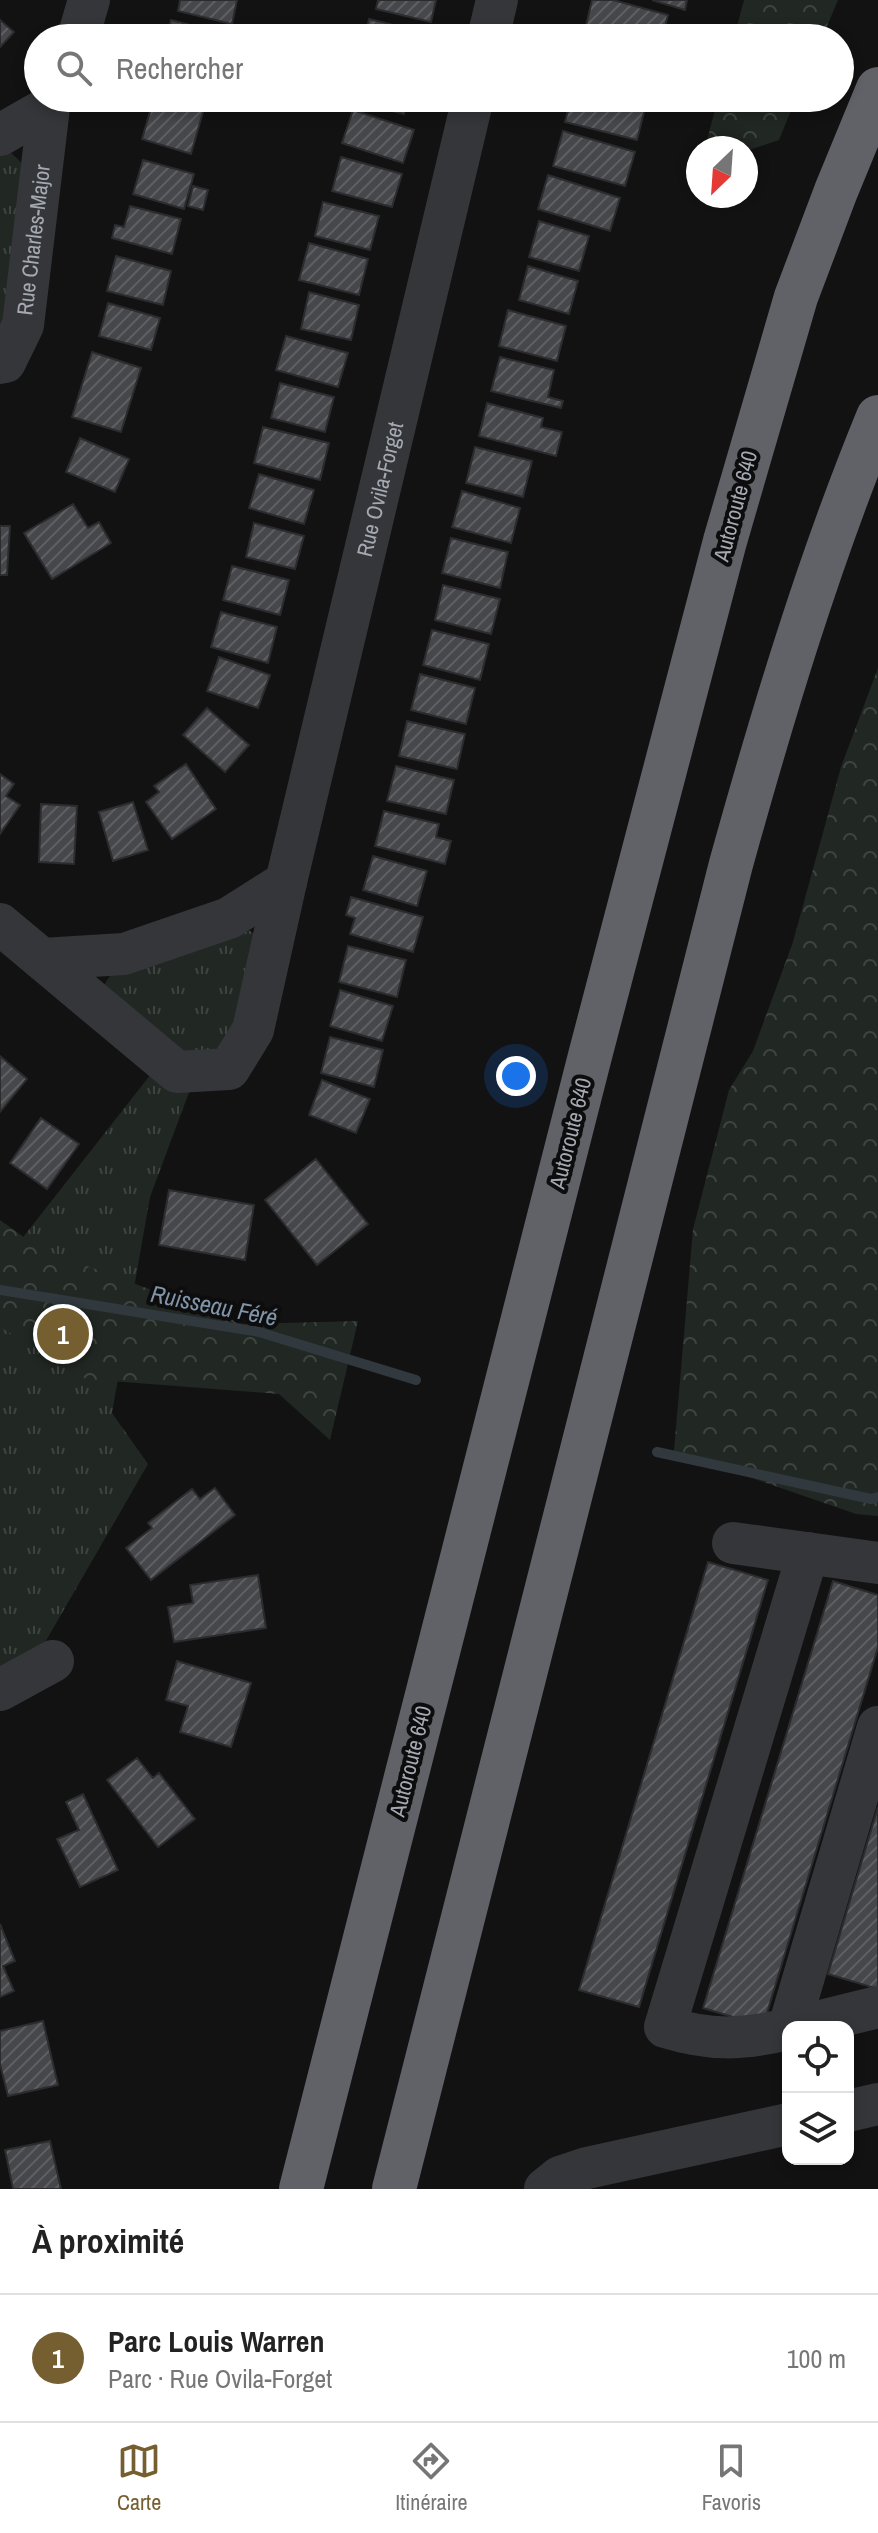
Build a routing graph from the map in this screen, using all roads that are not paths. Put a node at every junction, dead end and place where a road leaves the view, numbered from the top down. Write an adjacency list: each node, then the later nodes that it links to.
1 (89, 0): 3 (street)
2 (497, 0): 4 (street)
3 (82, 24)
4 (491, 24)
5 (878, 89): 28 (highway, Autoroute 640)
6 (36, 112): 9 (street, Rue Charles-Major)
7 (50, 112): 10 (street, Rue Charles-Major)
8 (470, 112): 12 (street, Rue Ovila-Forget)
9 (0, 135)
10 (0, 363)
11 (878, 417): 29 (highway)
12 (286, 882): 14 (street); 14 (street, Rue Ovila-Forget)
13 (0, 924): 14 (street, Rue Ovila-Forget)
14 (42, 959)
15 (733, 1543): 16 (street)
16 (808, 1553): 17 (street); 24 (street)
17 (878, 1563)
18 (53, 1661): 19 (street)
19 (0, 1690)
20 (878, 1727): 22 (street)
21 (878, 2007): 23 (street)
22 (791, 2021)
23 (821, 2021)
24 (782, 2030)
25 (878, 2104): 26 (street)
26 (854, 2110)
27 (782, 2125): 30 (street)
28 (301, 2189)
29 (394, 2189)
30 (545, 2189)

